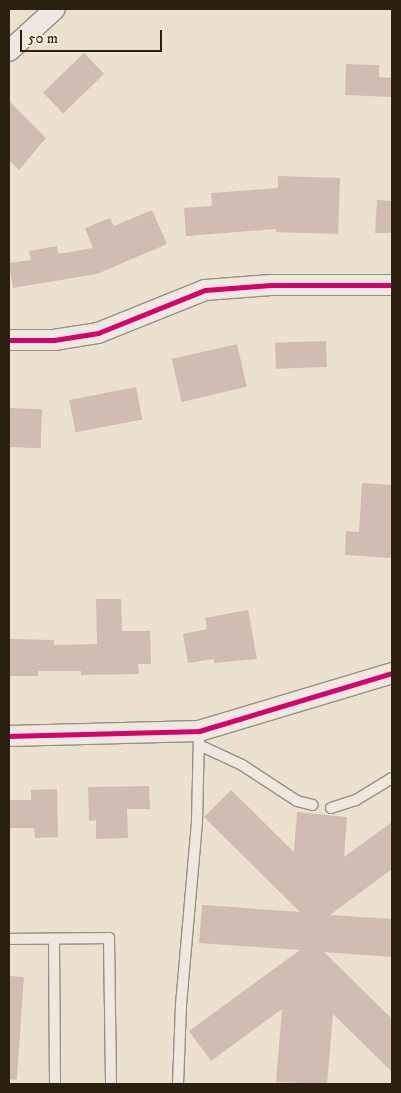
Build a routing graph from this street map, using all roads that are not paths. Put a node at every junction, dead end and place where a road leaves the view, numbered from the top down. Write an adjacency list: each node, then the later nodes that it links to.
1 (55, 9): 2 (street)
2 (9, 51)
3 (392, 285): 4 (street)
4 (9, 340)
5 (392, 673): 7 (street)
6 (9, 736): 7 (street)
7 (199, 738): 9 (lane); 15 (lane)
8 (392, 778): 10 (lane)
9 (313, 805)
10 (331, 808)
11 (9, 939): 12 (lane)
12 (54, 939): 13 (lane); 14 (lane)
13 (55, 1084)
14 (111, 1084)
15 (178, 1084)

